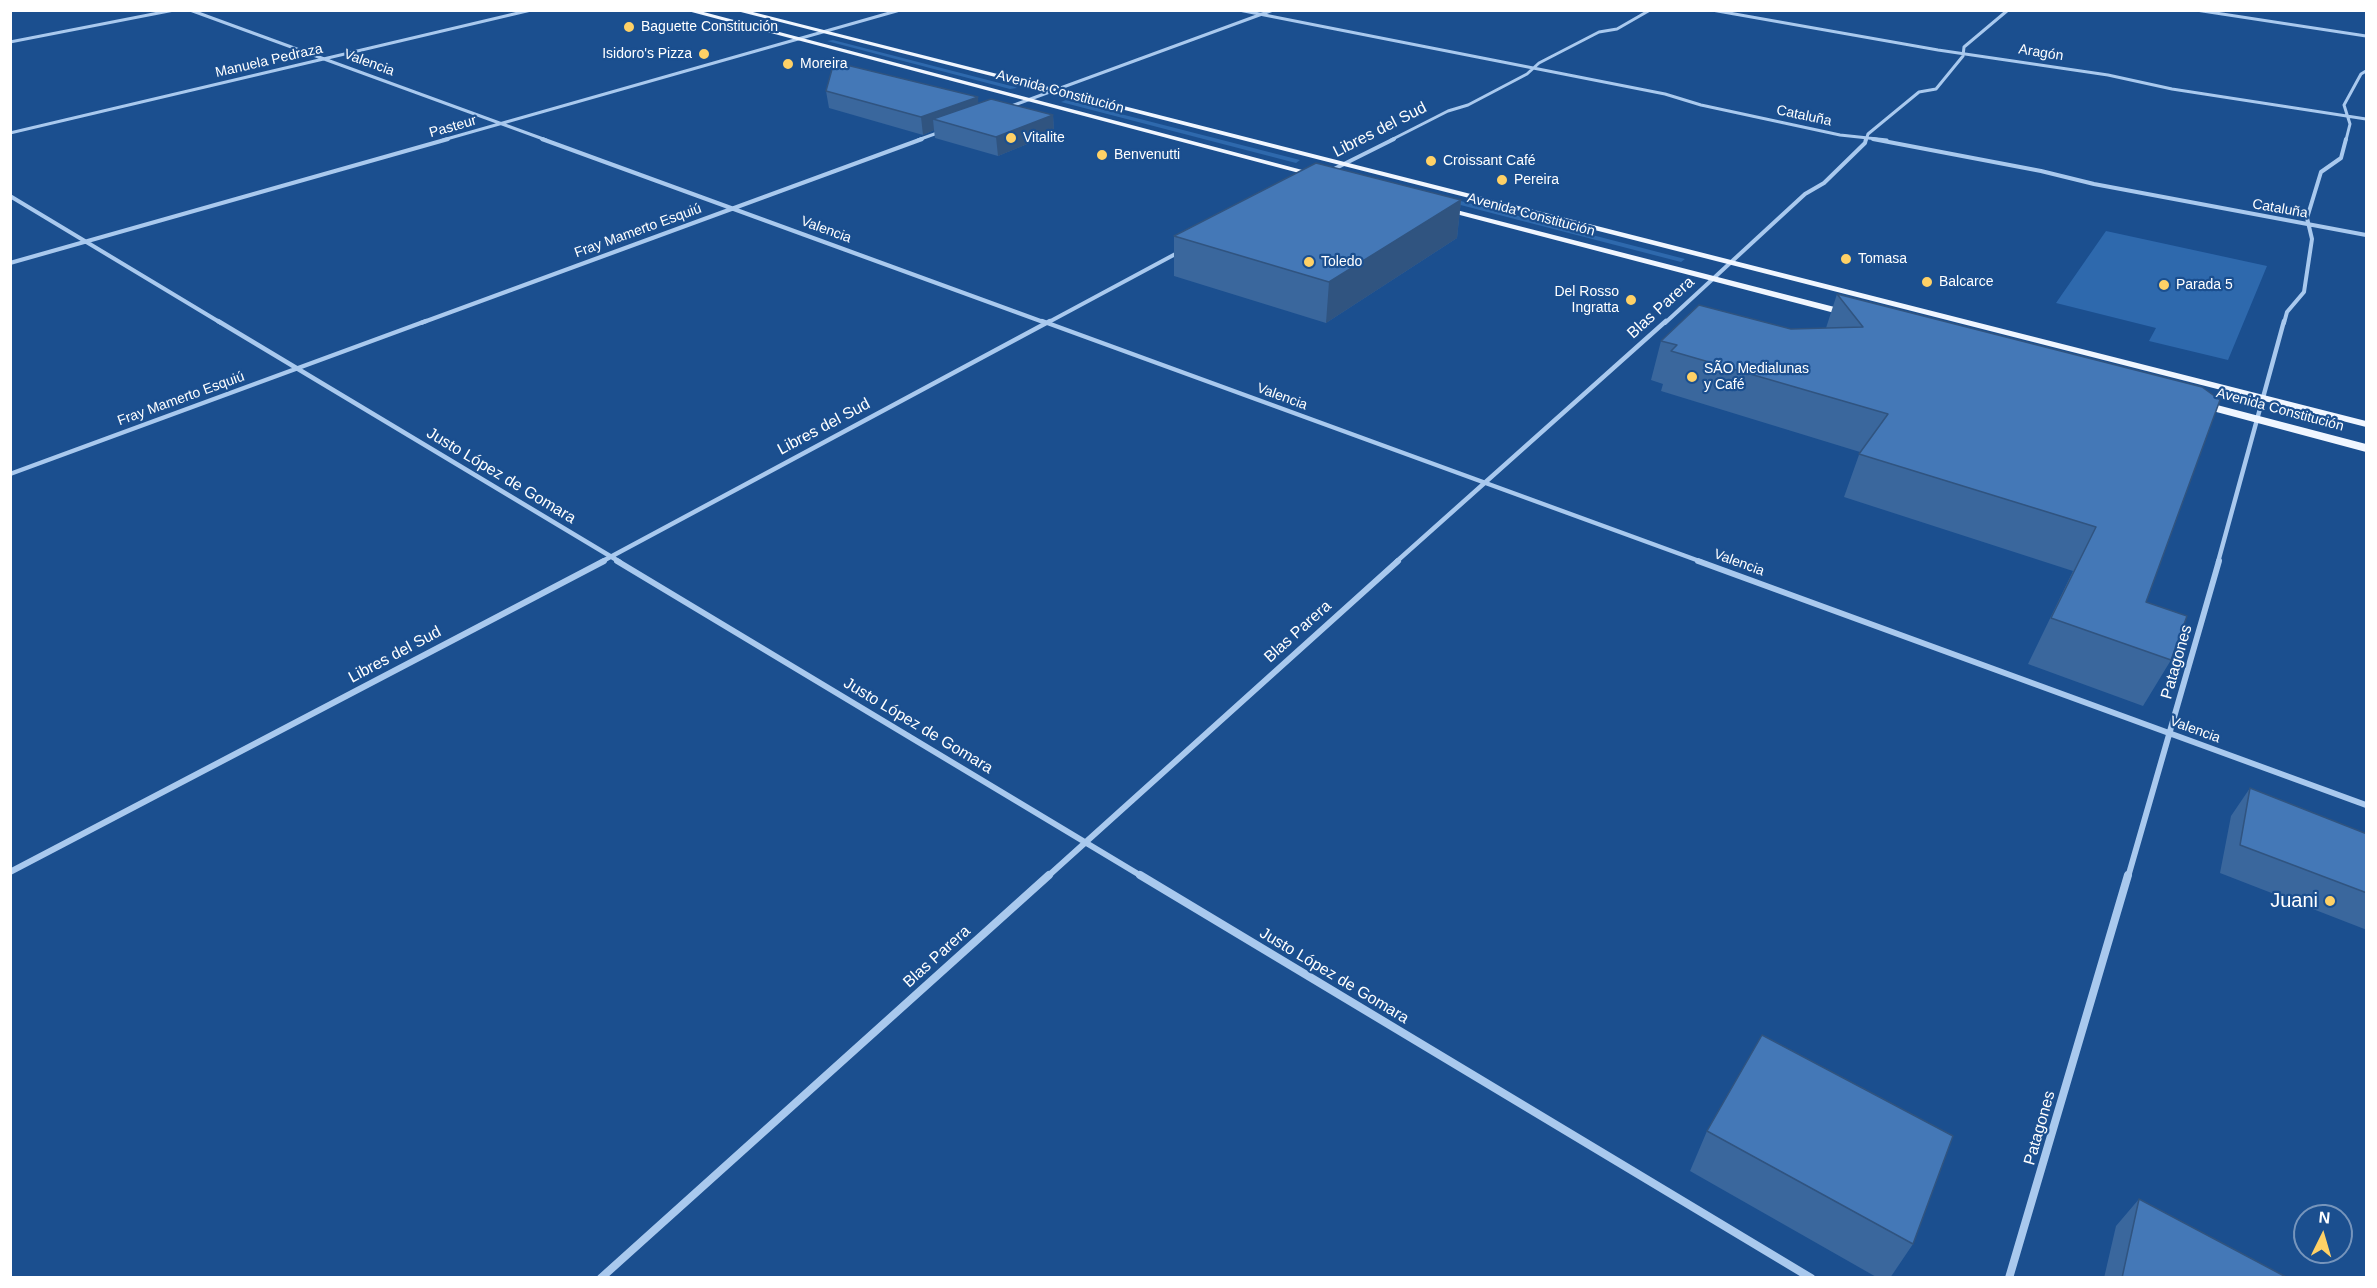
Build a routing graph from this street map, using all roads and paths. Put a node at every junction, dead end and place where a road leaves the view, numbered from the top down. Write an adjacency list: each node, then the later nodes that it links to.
1 (174, 10): 17 (street)
2 (190, 10): 19 (street, Valencia)
3 (531, 10): 19 (street, Manuela Pedraza)
4 (687, 10): 16 (main road, Avenida Constitución)
5 (736, 10): 14 (main road, Avenida Constitución)
6 (900, 10): 14 (street, Pasteur)
7 (1239, 10): 13 (street, Cataluña)
8 (1273, 10): 13 (street)
9 (1650, 10): 20 (street, Libres del Sud)
10 (1712, 10): 18 (street, Aragón)
11 (2008, 10): 18 (street, Blas Parera)
12 (2196, 10): 15 (street)
13 (1261, 15): 20 (street, Cataluña); 22 (street)
14 (823, 33): 16 (street, Pasteur); 22 (main road, Avenida Constitución)
15 (2367, 36)
16 (798, 39): 23 (main road, Avenida Constitución); 27 (street, Pasteur)
17 (10, 42)
18 (1963, 53): 25 (street, Aragón); 30 (street, Blas Parera)
19 (323, 59): 27 (street, Valencia); 29 (street, Manuela Pedraza)
20 (1534, 70): 30 (street, Cataluña); 31 (street, Libres del Sud)
21 (2367, 71): 25 (street, Patagones)
22 (1052, 90): 23 (street); 31 (main road, Avenida Constitución)
23 (1028, 99): 24 (street); 32 (main road, Avenida Constitución)
24 (995, 111)
25 (2346, 117): 26 (street, Aragón); 38 (street, Patagones)
26 (2367, 119)
27 (501, 124): 37 (street, Valencia); 40 (street, Pasteur)
28 (941, 132): 37 (street, Fray Mamerto Esquiú)
29 (10, 133)
30 (1867, 138): 38 (street, Cataluña); 42 (street, Blas Parera)
31 (1343, 164): 32 (street, Libres del Sud); 42 (main road, Avenida Constitución)
32 (1322, 176): 33 (main road, Avenida Constitución); 34 (street, Libres del Sud)
33 (1333, 179)
34 (1312, 181)
35 (10, 196): 40 (street, Justo López de Gomara)
36 (1424, 203): 44 (main road, Avenida Constitución)
37 (734, 209): 46 (street, Valencia); 47 (street, Fray Mamerto Esquiú)
38 (2309, 225): 39 (street, Cataluña); 48 (street, Patagones)
39 (2367, 236)
40 (86, 242): 43 (street, Pasteur); 47 (street, Justo López de Gomara)
41 (1189, 247): 46 (street, Libres del Sud)
42 (1732, 263): 44 (street, Blas Parera); 48 (main road, Avenida Constitución)
43 (10, 264)
44 (1715, 278): 45 (main road, Avenida Constitución); 54 (street, Blas Parera)
45 (1858, 316)
46 (1047, 323): 54 (street, Valencia); 55 (street, Libres del Sud)
47 (297, 369): 53 (street, Fray Mamerto Esquiú); 55 (street, Justo López de Gomara)
48 (2264, 398): 50 (street, Patagones); 51 (main road, Avenida Constitución)
49 (2191, 402): 50 (main road, Avenida Constitución)
50 (2258, 420): 52 (main road, Avenida Constitución); 56 (street, Patagones)
51 (2367, 424)
52 (2367, 448)
53 (10, 474)
54 (1484, 483): 56 (street, Valencia); 58 (street, Blas Parera)
55 (611, 557): 58 (street, Justo López de Gomara); 59 (street, Libres del Sud)
56 (2170, 734): 57 (street, Valencia); 62 (street, Patagones)
57 (2367, 805)
58 (1085, 842): 60 (street, Blas Parera); 61 (street, Justo López de Gomara)
59 (10, 872)
60 (601, 1278)
61 (1811, 1278)
62 (2009, 1278)

